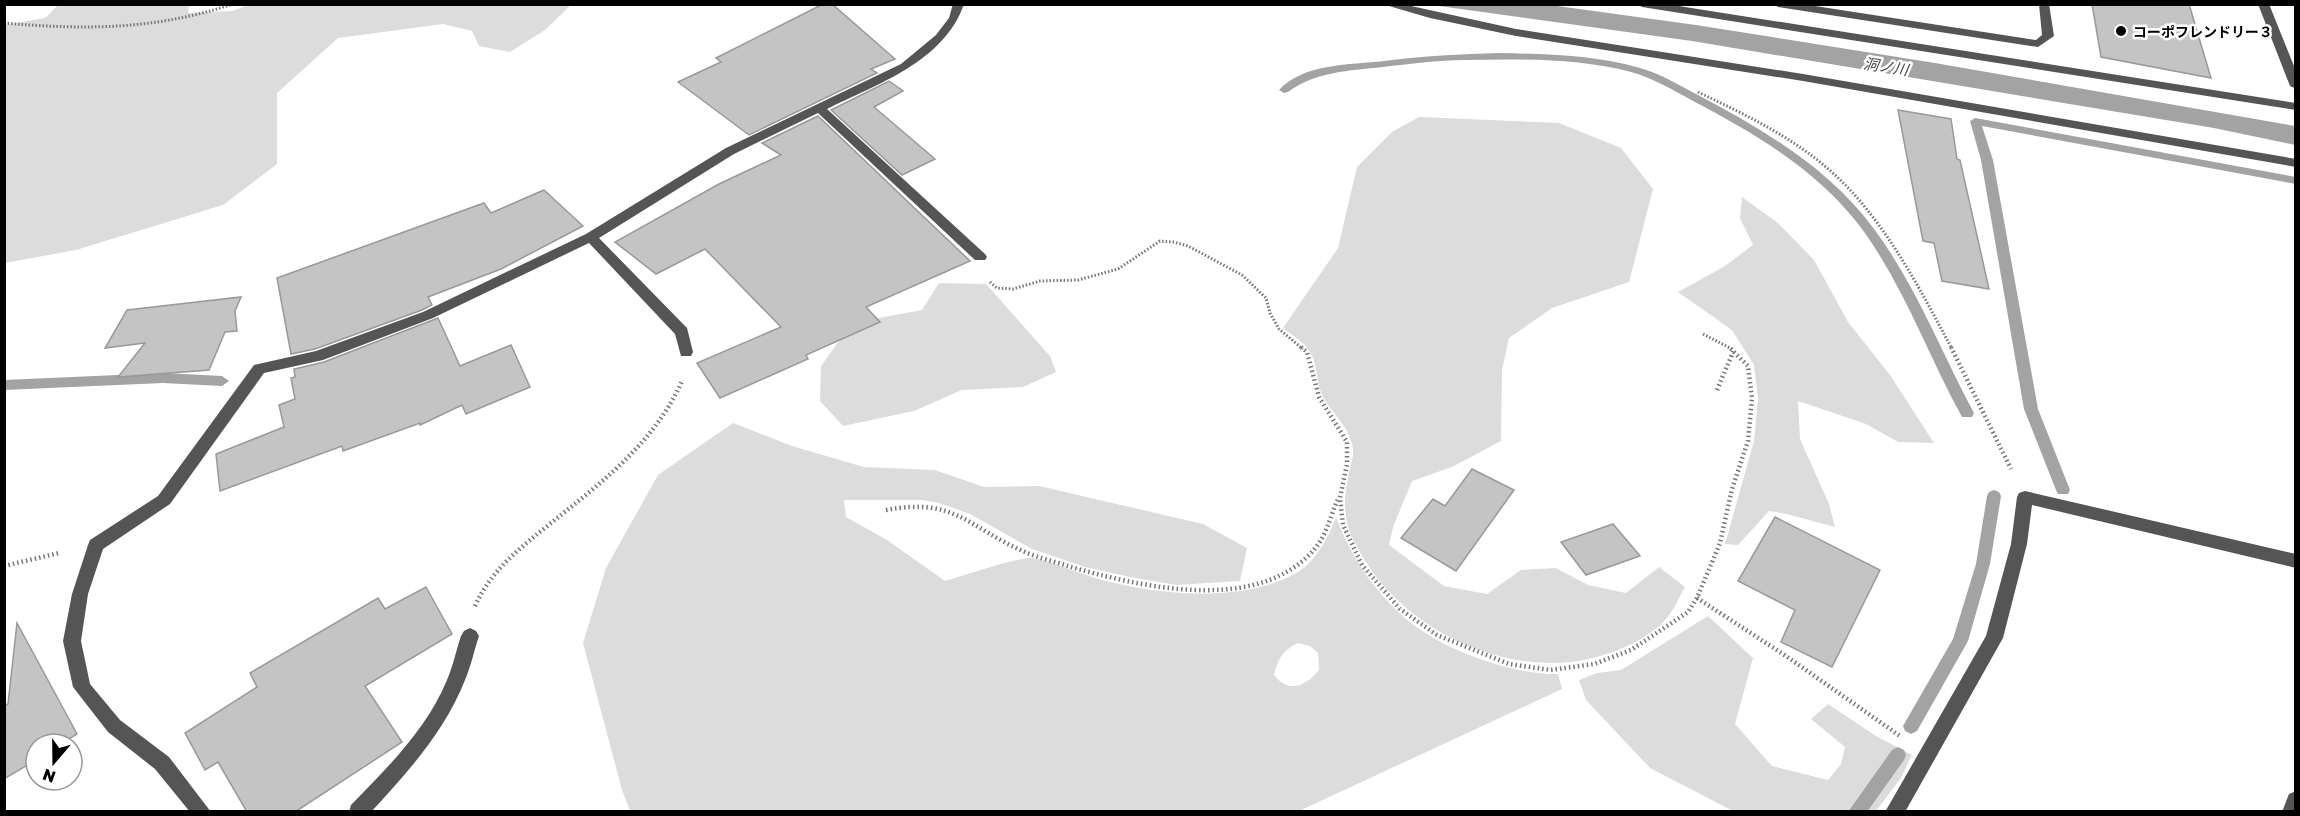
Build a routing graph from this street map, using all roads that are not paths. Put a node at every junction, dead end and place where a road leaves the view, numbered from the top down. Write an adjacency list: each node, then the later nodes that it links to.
1 (959, 4): 9 (street)
2 (1387, 4): 10 (street)
3 (1641, 4): 8 (street)
4 (1778, 4): 5 (street)
5 (2044, 4)
6 (2263, 4): 7 (street)
7 (2295, 86)
8 (2295, 107)
9 (819, 108): 11 (street); 12 (street)
10 (2295, 163)
11 (591, 237): 13 (street); 17 (street)
12 (980, 257)
13 (686, 352)
14 (2295, 561): 19 (street)
15 (470, 636): 18 (street)
16 (2295, 800): 20 (street)
17 (202, 812)
18 (358, 812)
19 (1894, 812)
20 (2291, 812)

